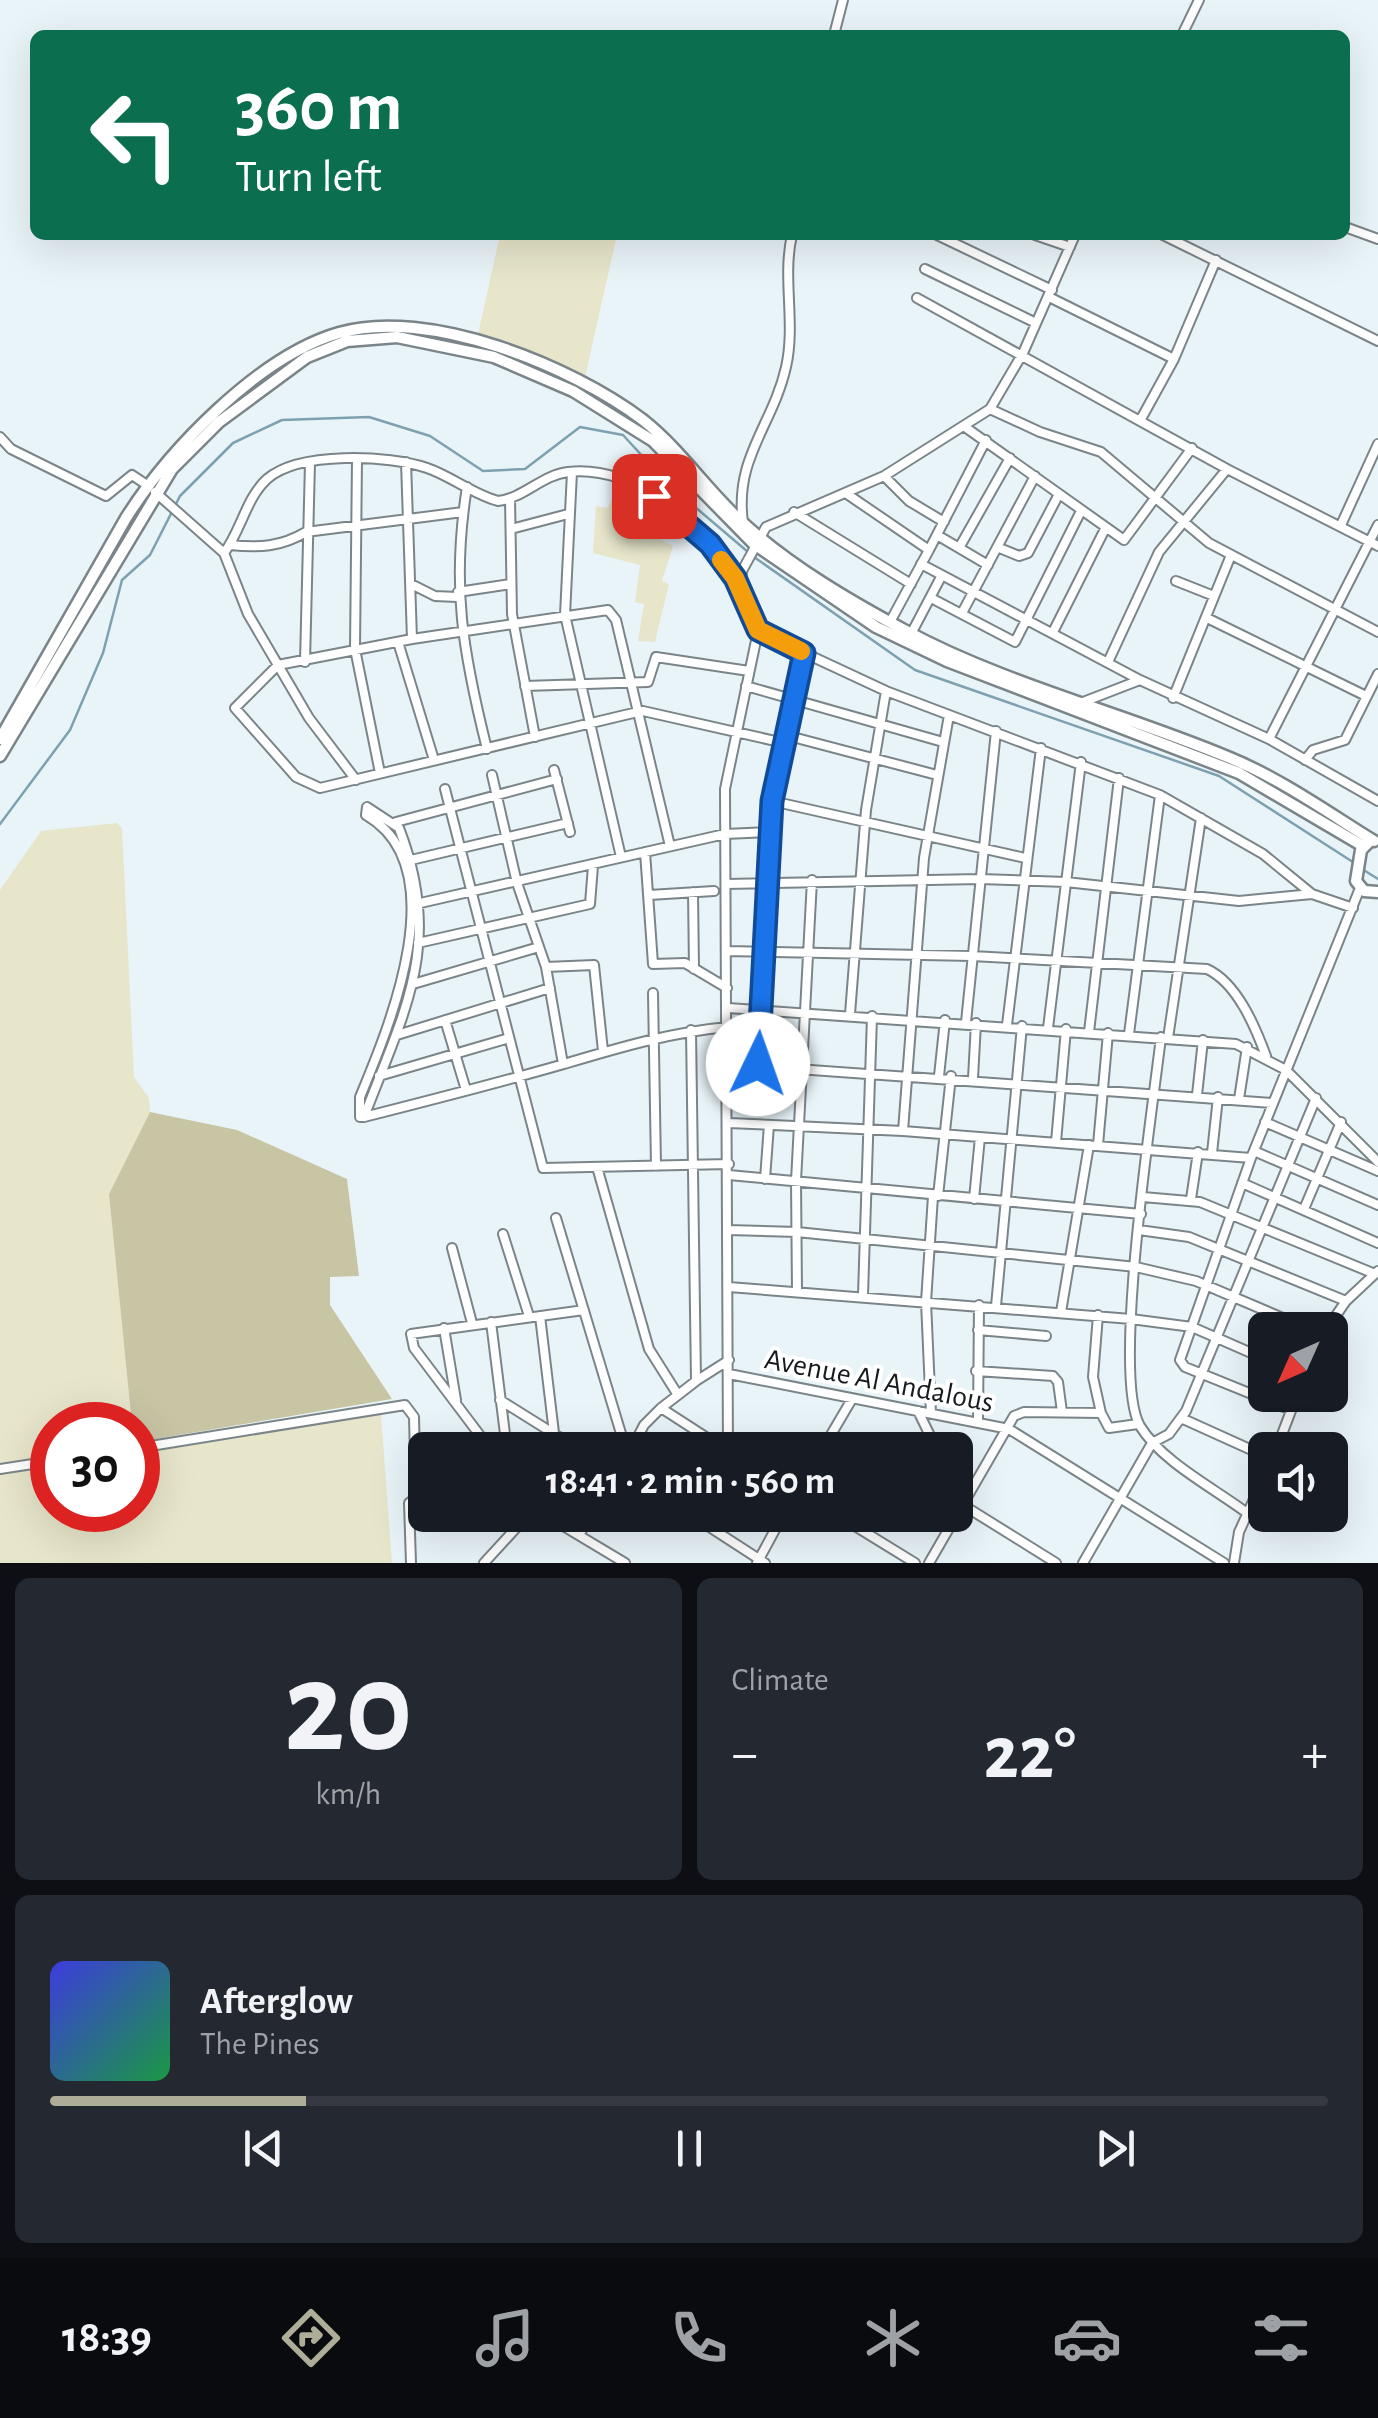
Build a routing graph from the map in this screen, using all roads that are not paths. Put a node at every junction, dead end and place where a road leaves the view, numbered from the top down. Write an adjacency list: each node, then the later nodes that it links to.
1 (843, 0): 3 (street)
2 (1199, 0): 4 (street)
3 (835, 30)
4 (1184, 30)
5 (1350, 229): 6 (street)
6 (1378, 239)
7 (792, 240): 54 (street)
8 (947, 240): 15 (street)
9 (1050, 240): 12 (street)
10 (1072, 240): 12 (street)
11 (1174, 240): 13 (street)
12 (1070, 247): 15 (street)
13 (1216, 260): 18 (street); 20 (street)
14 (925, 269): 17 (street)
15 (1050, 294): 17 (street); 20 (street)
16 (917, 298): 19 (street)
17 (1036, 323): 19 (street)
18 (1378, 341)
19 (1022, 353): 21 (street); 22 (street)
20 (1174, 359): 22 (street)
21 (990, 409): 23 (street); 40 (street)
22 (1141, 419): 27 (street)
23 (965, 427): 25 (street); 34 (street)
24 (0, 437): 37 (street)
25 (986, 440): 28 (street); 47 (street)
26 (1378, 444): 51 (street)
27 (1192, 448): 32 (street); 40 (street)
28 (1010, 458): 35 (street); 60 (street)
29 (357, 459): 30 (street); 31 (street); 49 (street)
30 (406, 462): 36 (street); 46 (street)
31 (310, 463): 55 (street); 61 (street)
32 (1227, 469): 48 (street); 51 (street)
33 (572, 472): 41 (street); 45 (street); 73 (street)
34 (884, 476): 38 (street); 47 (street)
35 (1035, 476): 39 (street); 59 (street)
36 (467, 487): 41 (street); 43 (street)
37 (151, 488): 54 (street); 61 (street); 115 (street); 121 (street)
38 (847, 494): 44 (street); 62 (street)
39 (1059, 494): 42 (street); 59 (street)
40 (1157, 496): 48 (street); 53 (street)
41 (510, 499): 52 (street)
42 (1081, 511): 53 (street); 80 (street)
43 (463, 512): 46 (street); 72 (street)
44 (794, 512): 57 (street); 70 (street)
45 (568, 514): 52 (street); 78 (street)
46 (408, 519): 49 (street); 68 (street)
47 (944, 522): 56 (street)
48 (1184, 522): 63 (street); 93 (street)
49 (357, 525): 55 (street); 90 (street)
50 (1378, 525): 58 (street)
51 (1340, 526): 58 (street)
52 (511, 529): 69 (street)
53 (1105, 529): 85 (street)
54 (744, 530): 57 (street)
55 (306, 532): 61 (street); 92 (street)
56 (936, 535): 60 (street); 62 (street)
57 (754, 543): 73 (street); 81 (street); 144 (street)
58 (1374, 544): 76 (street)
59 (997, 547): 65 (street)
60 (959, 548): 65 (street)
61 (227, 549): 94 (street)
62 (929, 550): 64 (street)
63 (1231, 555): 74 (street); 76 (street)
64 (922, 564): 66 (street); 70 (street)
65 (988, 566): 71 (street)
66 (942, 575): 71 (street); 75 (street)
67 (1176, 581): 74 (street)
68 (411, 584): 72 (street); 88 (street)
69 (511, 584): 72 (street); 82 (street)
70 (910, 584): 81 (street)
71 (972, 592): 77 (street); 80 (street)
72 (457, 594): 86 (street)
73 (743, 594): 83 (street)
74 (1214, 596): 79 (street)
75 (931, 598): 77 (street); 87 (street)
76 (1336, 609): 84 (street); 95 (street)
77 (962, 614): 80 (street)
78 (564, 615): 82 (street); 99 (street); 100 (street)
79 (1207, 618): 95 (street); 105 (street)
80 (1026, 619): 85 (street)
81 (890, 622): 87 (street)
82 (513, 624): 86 (street); 101 (street)
83 (758, 630): 91 (street); 96 (street)
84 (1377, 630)
85 (1053, 632): 93 (street)
86 (460, 634): 88 (street); 120 (street)
87 (911, 634): 107 (street)
88 (412, 639): 89 (street)
89 (398, 642): 90 (street); 123 (street)
90 (356, 649): 92 (street); 126 (street)
91 (804, 653): 103 (street); 106 (street)
92 (305, 662): 94 (street)
93 (1108, 662): 98 (street)
94 (278, 666): 130 (street); 130 (street)
95 (1306, 667): 104 (street); 117 (street)
96 (749, 670): 99 (street); 102 (street)
97 (1378, 674): 104 (street)
98 (1140, 680): 105 (street); 107 (street)
99 (630, 681): 100 (street); 108 (street)
100 (580, 683): 101 (street); 111 (street)
101 (526, 686): 114 (street)
102 (746, 686): 106 (street); 112 (street)
103 (886, 691): 109 (street); 110 (street)
104 (1366, 696): 124 (street)
105 (1172, 698): 117 (street)
106 (794, 700): 110 (street); 116 (street)
107 (1083, 702): 144 (street)
108 (637, 712): 111 (street); 112 (street); 145 (street)
109 (949, 715): 113 (street); 118 (street)
110 (880, 723): 118 (street); 122 (street)
111 (587, 724): 114 (street); 149 (street)
112 (736, 730): 116 (street); 141 (street)
113 (996, 731): 119 (street); 146 (street)
114 (536, 737): 120 (street)
115 (0, 739)
116 (784, 739): 122 (street); 134 (street)
117 (1269, 739): 124 (street)
118 (943, 742): 128 (street)
119 (1041, 748): 125 (street); 150 (street)
120 (487, 749): 123 (street)
121 (0, 756)
122 (874, 757): 128 (street); 139 (street)
123 (434, 760): 126 (street)
124 (1305, 760): 135 (street)
125 (1082, 762): 129 (street); 160 (street)
126 (380, 773): 130 (street)
127 (492, 775): 132 (street)
128 (937, 775): 143 (street)
129 (1119, 778): 133 (street); 162 (street)
130 (356, 780)
131 (445, 789): 136 (street)
132 (496, 794): 136 (street); 142 (street); 142 (street)
133 (1160, 795): 137 (street); 164 (street)
134 (772, 801): 139 (street); 140 (street)
135 (1378, 801)
136 (450, 808): 138 (street); 147 (street)
137 (1201, 818): 169 (street); 170 (street)
138 (396, 822): 151 (street); 172 (street)
139 (865, 823): 143 (street); 153 (street)
140 (770, 832): 141 (street); 159 (street)
141 (725, 834): 145 (street); 161 (street)
142 (506, 837): 147 (street); 158 (street)
143 (926, 838): 146 (street); 154 (street)
144 (1374, 841): 163 (street)
145 (670, 846): 148 (street)
146 (982, 848): 150 (street); 155 (street)
147 (459, 850): 151 (street); 166 (street)
148 (645, 852): 149 (street); 171 (street)
149 (622, 856): 152 (street)
150 (1025, 858): 157 (street)
151 (411, 860): 172 (street)
152 (593, 866): 158 (street); 174 (street)
153 (862, 878): 154 (street); 156 (street); 181 (street)
154 (922, 879): 155 (street); 182 (street)
155 (980, 879): 157 (street); 183 (street)
156 (812, 880): 159 (street); 180 (street)
157 (1022, 881): 160 (street); 184 (street)
158 (517, 882): 166 (street); 174 (street)
159 (768, 882): 161 (street); 179 (street)
160 (1066, 882): 162 (street); 186 (street)
161 (726, 884): 178 (street)
162 (1104, 886): 164 (street); 187 (street)
163 (1360, 888): 168 (street); 173 (street)
164 (1145, 890): 169 (street); 188 (street)
165 (714, 891): 167 (street)
166 (469, 892): 172 (street); 175 (street)
167 (694, 892): 171 (street); 191 (street)
168 (1378, 893)
169 (1187, 894): 170 (street); 189 (street)
170 (1312, 894): 173 (street)
171 (650, 895): 191 (street)
172 (416, 904): 176 (street)
173 (1353, 908): 228 (street)
174 (527, 915): 175 (street); 177 (street)
175 (478, 928): 176 (street); 185 (street)
176 (414, 943): 192 (street); 231 (street)
177 (539, 946): 185 (street); 190 (street)
178 (726, 950): 179 (street); 194 (street)
179 (762, 952): 180 (street); 198 (street)
180 (808, 953): 181 (street); 199 (street)
181 (855, 956): 182 (street); 200 (street)
182 (915, 956): 183 (street); 202 (street)
183 (972, 956): 184 (street); 205 (street)
184 (1014, 958): 186 (street); 206 (street)
185 (487, 960): 192 (street); 196 (street)
186 (1055, 960): 187 (street); 209 (street)
187 (1096, 961): 188 (street); 212 (street)
188 (1136, 964): 189 (street); 215 (street)
189 (1176, 966): 217 (street); 223 (street)
190 (546, 967): 193 (street); 221 (street)
191 (694, 969): 194 (street)
192 (412, 984): 214 (street)
193 (550, 988): 196 (street); 224 (street)
194 (727, 988): 197 (street)
195 (653, 992): 218 (street)
196 (500, 1003): 203 (street); 216 (street)
197 (728, 1008): 198 (street); 208 (street)
198 (760, 1009): 199 (street); 226 (street)
199 (804, 1011): 200 (street); 227 (street)
200 (850, 1014): 201 (street)
201 (872, 1016): 202 (street); 229 (street)
202 (911, 1018): 204 (street); 230 (street)
203 (445, 1020): 214 (street); 222 (street)
204 (945, 1020): 205 (street); 233 (street)
205 (971, 1022): 206 (street); 235 (street)
206 (1007, 1025): 207 (street)
207 (1022, 1026): 209 (street); 236 (street)
208 (728, 1027): 211 (street); 225 (street)
209 (1048, 1028): 210 (street)
210 (1066, 1029): 212 (street); 237 (street)
211 (691, 1030): 218 (street); 265 (street)
212 (1089, 1032): 213 (street)
213 (1108, 1033): 215 (street); 238 (street)
214 (398, 1034): 231 (street)
215 (1129, 1034): 217 (street)
216 (509, 1038): 222 (street); 232 (street)
217 (1165, 1038): 219 (street); 240 (street)
218 (651, 1039): 221 (street); 268 (street)
219 (1203, 1040): 220 (street); 241 (street)
220 (1247, 1047): 223 (street); 243 (street)
221 (603, 1052): 224 (street)
222 (456, 1054): 231 (street); 239 (street)
223 (1266, 1056): 228 (street)
224 (563, 1064): 232 (street)
225 (728, 1064): 226 (street); 248 (street)
226 (758, 1064): 227 (street)
227 (801, 1068): 229 (street); 250 (street)
228 (1286, 1070): 244 (street); 245 (street)
229 (868, 1072): 230 (street); 251 (street)
230 (907, 1074): 233 (street); 252 (street)
231 (374, 1076): 239 (street)
232 (518, 1076): 239 (street); 269 (street)
233 (939, 1076): 234 (street)
234 (952, 1076): 235 (street); 253 (street)
235 (973, 1078): 236 (street)
236 (1016, 1081): 237 (street); 256 (street)
237 (1061, 1084): 238 (street); 257 (street)
238 (1104, 1088): 240 (street); 258 (street)
239 (466, 1090)
240 (1155, 1093): 241 (street); 259 (street)
241 (1197, 1095): 242 (street)
242 (1218, 1097): 243 (street); 262 (street)
243 (1239, 1098): 245 (street)
244 (1316, 1098): 247 (street); 255 (street)
245 (1273, 1103): 246 (street)
246 (1265, 1122): 255 (street); 263 (street)
247 (1342, 1122): 260 (street); 264 (street)
248 (729, 1124): 249 (street); 266 (street)
249 (770, 1125): 250 (street); 273 (street)
250 (798, 1125): 251 (street); 274 (street)
251 (865, 1129): 252 (street); 276 (street)
252 (903, 1130): 253 (street)
253 (946, 1134): 254 (street); 277 (street)
254 (980, 1136): 256 (street); 280 (street)
255 (1300, 1138): 260 (street); 267 (street)
256 (1011, 1139): 257 (street); 282 (street)
257 (1056, 1142): 258 (street)
258 (1094, 1145): 259 (street); 284 (street)
259 (1149, 1148): 261 (street); 279 (street)
260 (1329, 1150): 270 (street); 272 (street)
261 (1198, 1152): 262 (street); 281 (street)
262 (1212, 1153): 263 (street)
263 (1252, 1154): 267 (street); 275 (street)
264 (1378, 1162)
265 (694, 1164): 266 (street); 268 (street); 333 (street)
266 (729, 1164): 271 (street)
267 (1288, 1165): 272 (street); 278 (street)
268 (656, 1166): 269 (street)
269 (597, 1168): 335 (street)
270 (1378, 1171)
271 (728, 1175): 273 (street); 290 (street)
272 (1317, 1178): 283 (street); 285 (street)
273 (765, 1179): 274 (street)
274 (796, 1181): 276 (street); 292 (street)
275 (1242, 1183): 278 (street); 287 (street)
276 (865, 1189): 277 (street); 294 (street)
277 (936, 1196): 280 (street); 296 (street)
278 (1275, 1196): 285 (street); 289 (street)
279 (1142, 1198): 281 (street); 286 (street)
280 (974, 1199): 282 (street)
281 (1191, 1200): 287 (street)
282 (1008, 1202): 284 (street); 299 (street)
283 (1378, 1204)
284 (1080, 1208): 286 (street); 301 (street)
285 (1304, 1210): 295 (street)
286 (1141, 1214): 291 (street)
287 (1232, 1214): 289 (street); 298 (street)
288 (556, 1218): 313 (street)
289 (1263, 1227): 300 (street); 303 (street)
290 (729, 1230): 292 (street); 305 (street)
291 (1139, 1230): 298 (street); 302 (street)
292 (797, 1232): 294 (street); 306 (street)
293 (503, 1234): 318 (street)
294 (863, 1239): 296 (street); 307 (street)
295 (1378, 1243)
296 (930, 1244): 299 (street); 310 (street)
297 (452, 1248): 322 (street)
298 (1220, 1248): 300 (street); 304 (street)
299 (1003, 1253): 301 (street); 312 (street)
300 (1250, 1260): 308 (street); 309 (street)
301 (1070, 1261): 302 (street); 314 (street)
302 (1136, 1267): 304 (street); 320 (street)
303 (1376, 1273): 309 (street)
304 (1207, 1286): 308 (street); 324 (street)
305 (730, 1288): 306 (street); 329 (street)
306 (797, 1291): 307 (street)
307 (863, 1295): 310 (street)
308 (1235, 1297): 315 (street); 327 (street)
309 (1346, 1301): 316 (street)
310 (926, 1302): 311 (street); 343 (street)
311 (979, 1306): 312 (street); 325 (street)
312 (996, 1306): 314 (street)
313 (584, 1310): 319 (street); 353 (street)
314 (1061, 1312): 317 (street)
315 (1270, 1312)
316 (1338, 1312)
317 (1098, 1314): 320 (street); 342 (street)
318 (529, 1316): 319 (street); 321 (street)
319 (540, 1316): 352 (street)
320 (1130, 1318): 324 (street); 346 (street)
321 (490, 1322): 322 (street); 337 (street)
322 (472, 1323): 323 (street)
323 (444, 1328): 338 (street); 338 (street)
324 (1192, 1328): 327 (street); 331 (street)
325 (978, 1330): 326 (street); 330 (street)
326 (1046, 1336)
327 (1218, 1337): 328 (street); 331 (street)
328 (1248, 1351)
329 (729, 1360): 332 (street); 333 (street)
330 (976, 1371): 341 (street); 345 (street)
331 (1202, 1373): 334 (street); 344 (street)
332 (729, 1374): 336 (street, Avenue Al Andalous); 356 (street)
333 (696, 1382): 335 (street)
334 (1248, 1392)
335 (678, 1395): 339 (street)
336 (852, 1399): 340 (street, Avenue Al Andalous); 357 (street)
337 (500, 1400): 350 (street); 351 (street)
338 (456, 1404): 349 (street)
339 (661, 1408): 354 (street); 355 (street)
340 (918, 1411): 343 (street, Avenue Al Andalous); 358 (street)
341 (1062, 1412): 342 (street); 347 (street)
342 (1101, 1412): 346 (street)
343 (931, 1413): 345 (street, Avenue Al Andalous)
344 (1182, 1418): 359 (street); 361 (street)
345 (978, 1421): 347 (street, Avenue Al Andalous)
346 (1138, 1424): 359 (street)
347 (1009, 1430): 364 (street); 365 (street, Avenue Al Andalous)
348 (415, 1432): 360 (street)
349 (477, 1432)
350 (504, 1432)
351 (552, 1432)
352 (554, 1432)
353 (623, 1432)
354 (640, 1432)
355 (699, 1432)
356 (727, 1432)
357 (833, 1432)
358 (928, 1432)
359 (1152, 1443): 365 (street); 367 (street)
360 (160, 1445)
361 (1248, 1448)
362 (30, 1464): 363 (street)
363 (0, 1469)
364 (973, 1489)
365 (1121, 1497): 384 (street); 385 (street, Avenue Al Andalous)
366 (973, 1511): 383 (street)
367 (1247, 1512): 386 (street)
368 (409, 1532): 378 (street)
369 (512, 1532): 379 (street)
370 (574, 1532): 376 (street)
371 (581, 1532): 376 (street)
372 (717, 1532): 377 (street)
373 (775, 1532): 377 (street)
374 (865, 1532): 381 (street)
375 (947, 1532): 382 (street)
376 (579, 1535): 380 (street)
377 (761, 1562)
378 (410, 1563)
379 (484, 1563)
380 (625, 1563)
381 (916, 1563)
382 (928, 1563)
383 (1056, 1563)
384 (1083, 1563)
385 (1224, 1563)
386 (1234, 1563)

